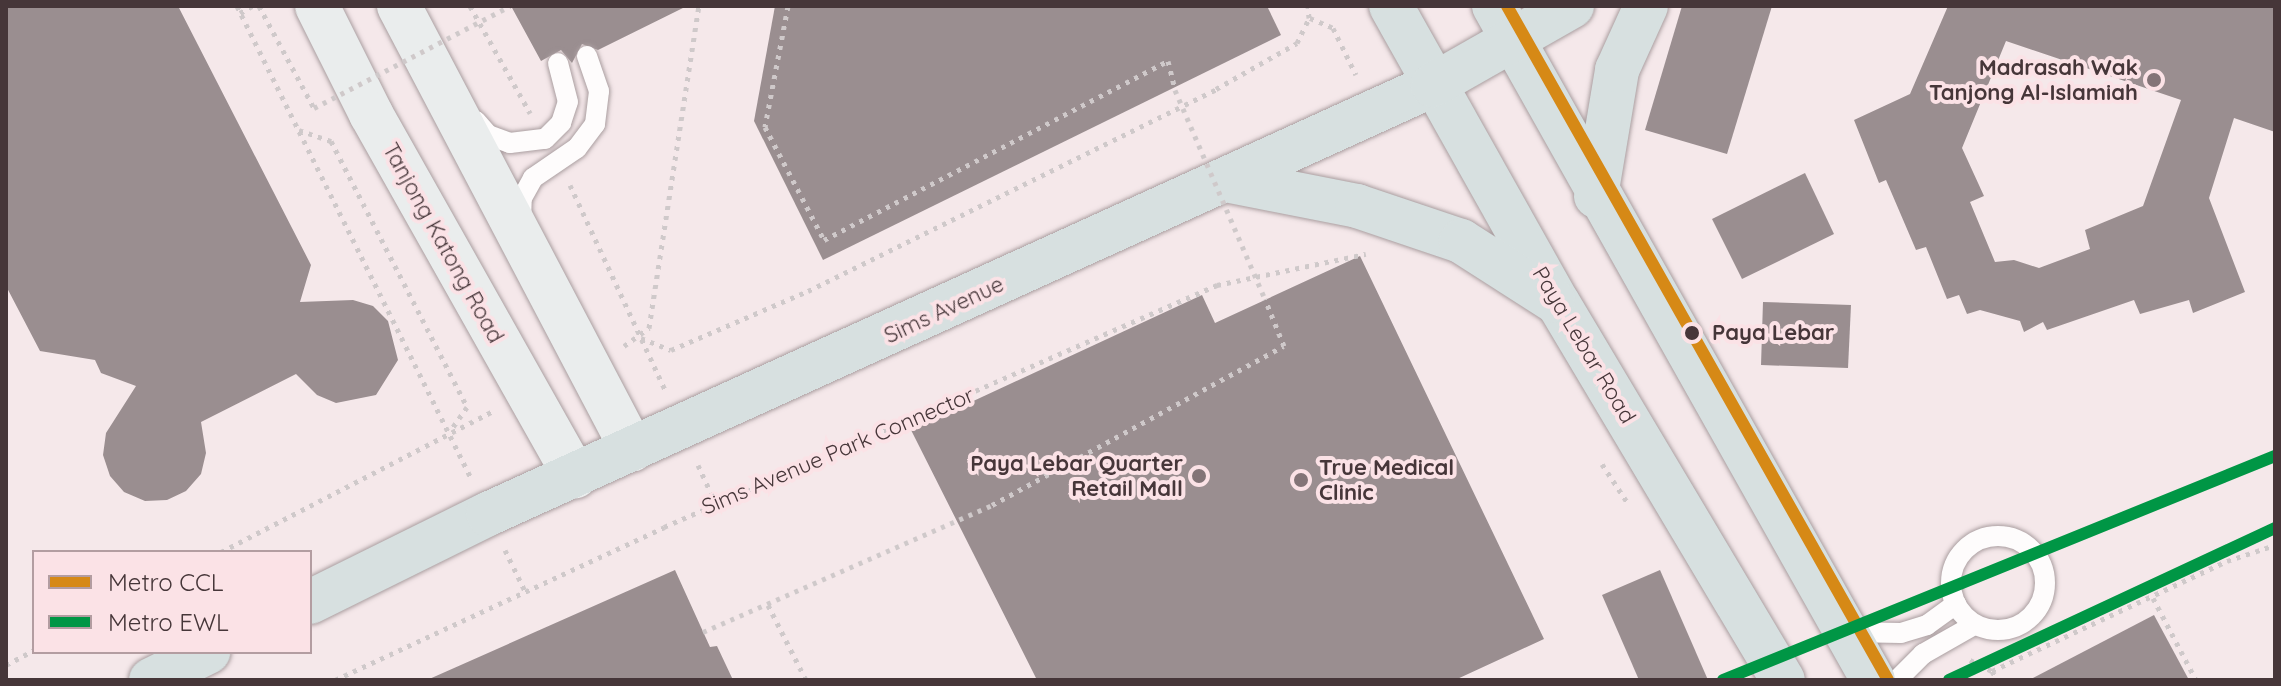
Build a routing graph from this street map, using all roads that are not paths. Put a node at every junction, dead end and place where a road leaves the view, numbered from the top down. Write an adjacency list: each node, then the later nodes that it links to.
1 (317, 6): 16 (main road, Tanjong Katong Road)
2 (399, 6): 8 (main road)
3 (1391, 6): 10 (main road, Paya Lebar Road)
4 (1572, 6): 6 (main road, Sims Avenue)
5 (1646, 6): 12 (main road)
6 (1503, 23): 10 (main road, Sims Avenue); 12 (main road)
7 (587, 56): 13 (lane)
8 (428, 61): 9 (lane); 13 (main road)
9 (558, 63)
10 (1433, 85): 11 (main road, Sims Avenue); 14 (main road, Paya Lebar Road)
11 (1225, 180): 14 (main road); 15 (main road, Sims Avenue)
12 (1596, 196): 20 (main road)
13 (539, 269): 15 (main road)
14 (1558, 303): 23 (main road, Paya Lebar Road)
15 (632, 449): 16 (main road, Sims Avenue)
16 (575, 476): 17 (main road, Sims Avenue)
17 (312, 601)
18 (1956, 604): 19 (lane); 19 (lane); 20 (lane)
19 (1974, 625): 25 (lane)
20 (1847, 632): 24 (main road)
21 (204, 654): 22 (main road)
22 (151, 680)
23 (1783, 680)
24 (1873, 680)
25 (1897, 680)

